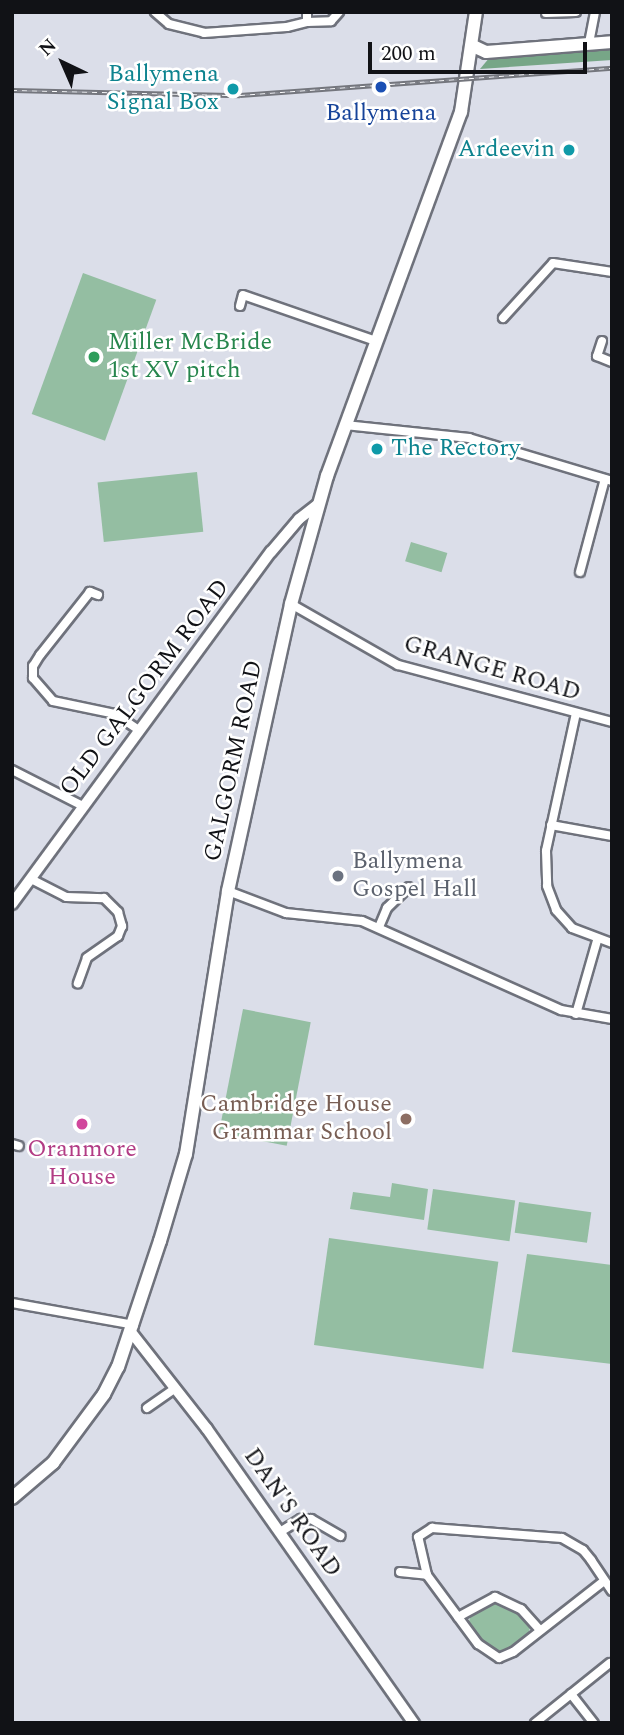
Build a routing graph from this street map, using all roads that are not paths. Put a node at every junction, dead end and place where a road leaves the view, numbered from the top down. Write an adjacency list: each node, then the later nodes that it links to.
1 (155, 12): 8 (street)
2 (307, 12): 8 (street)
3 (339, 12): 8 (street)
4 (477, 12): 12 (main road, GALGORM ROAD)
5 (577, 12): 7 (street); 9 (street)
6 (595, 12): 9 (street)
7 (547, 13)
8 (307, 22)
9 (593, 24): 11 (street)
10 (612, 42): 11 (main road)
11 (589, 43): 13 (main road)
12 (473, 46): 13 (main road); 14 (main road, GALGORM ROAD)
13 (486, 52): 14 (main road)
14 (471, 61): 18 (main road, GALGORM ROAD)
15 (612, 272): 17 (street)
16 (240, 306): 18 (street)
17 (503, 318)
18 (376, 341): 21 (main road, GALGORM ROAD)
19 (602, 341): 20 (street)
20 (612, 362)
21 (345, 425): 22 (street); 23 (main road, GALGORM ROAD)
22 (609, 478): 24 (street)
23 (318, 504): 26 (main road, GALGORM ROAD); 29 (street, OLD GALGORM ROAD)
24 (580, 572)
25 (98, 595): 29 (street)
26 (291, 604): 27 (street, GRANGE ROAD); 36 (main road, GALGORM ROAD)
27 (576, 713): 28 (street, GRANGE ROAD); 32 (street)
28 (612, 722)
29 (140, 731): 31 (street, OLD GALGORM ROAD)
30 (12, 770): 31 (street)
31 (82, 806): 34 (street, OLD GALGORM ROAD)
32 (551, 825): 33 (street); 39 (street)
33 (612, 836)
34 (31, 879): 37 (street, OLD GALGORM ROAD); 41 (street)
35 (410, 887): 38 (street)
36 (228, 891): 38 (street); 45 (main road, GALGORM ROAD)
37 (12, 904)
38 (379, 927): 42 (street)
39 (597, 940): 40 (street); 42 (street)
40 (612, 943)
41 (78, 983)
42 (576, 1014): 43 (street)
43 (612, 1019)
44 (12, 1303): 45 (street)
45 (132, 1328): 46 (street, DAN'S ROAD); 48 (main road, GALGORM ROAD)
46 (176, 1388): 47 (street); 49 (street, DAN'S ROAD)
47 (146, 1408)
48 (12, 1498)
49 (280, 1532): 50 (street); 59 (street, DAN'S ROAD)
50 (341, 1536)
51 (400, 1572): 52 (street)
52 (427, 1575): 53 (street); 55 (street)
53 (604, 1581): 54 (street); 56 (street)
54 (612, 1591)
55 (458, 1617): 56 (street); 56 (street)
56 (540, 1630)
57 (610, 1663): 58 (street)
58 (571, 1694): 60 (street); 61 (street)
59 (414, 1723)
60 (535, 1723)
61 (594, 1723)

